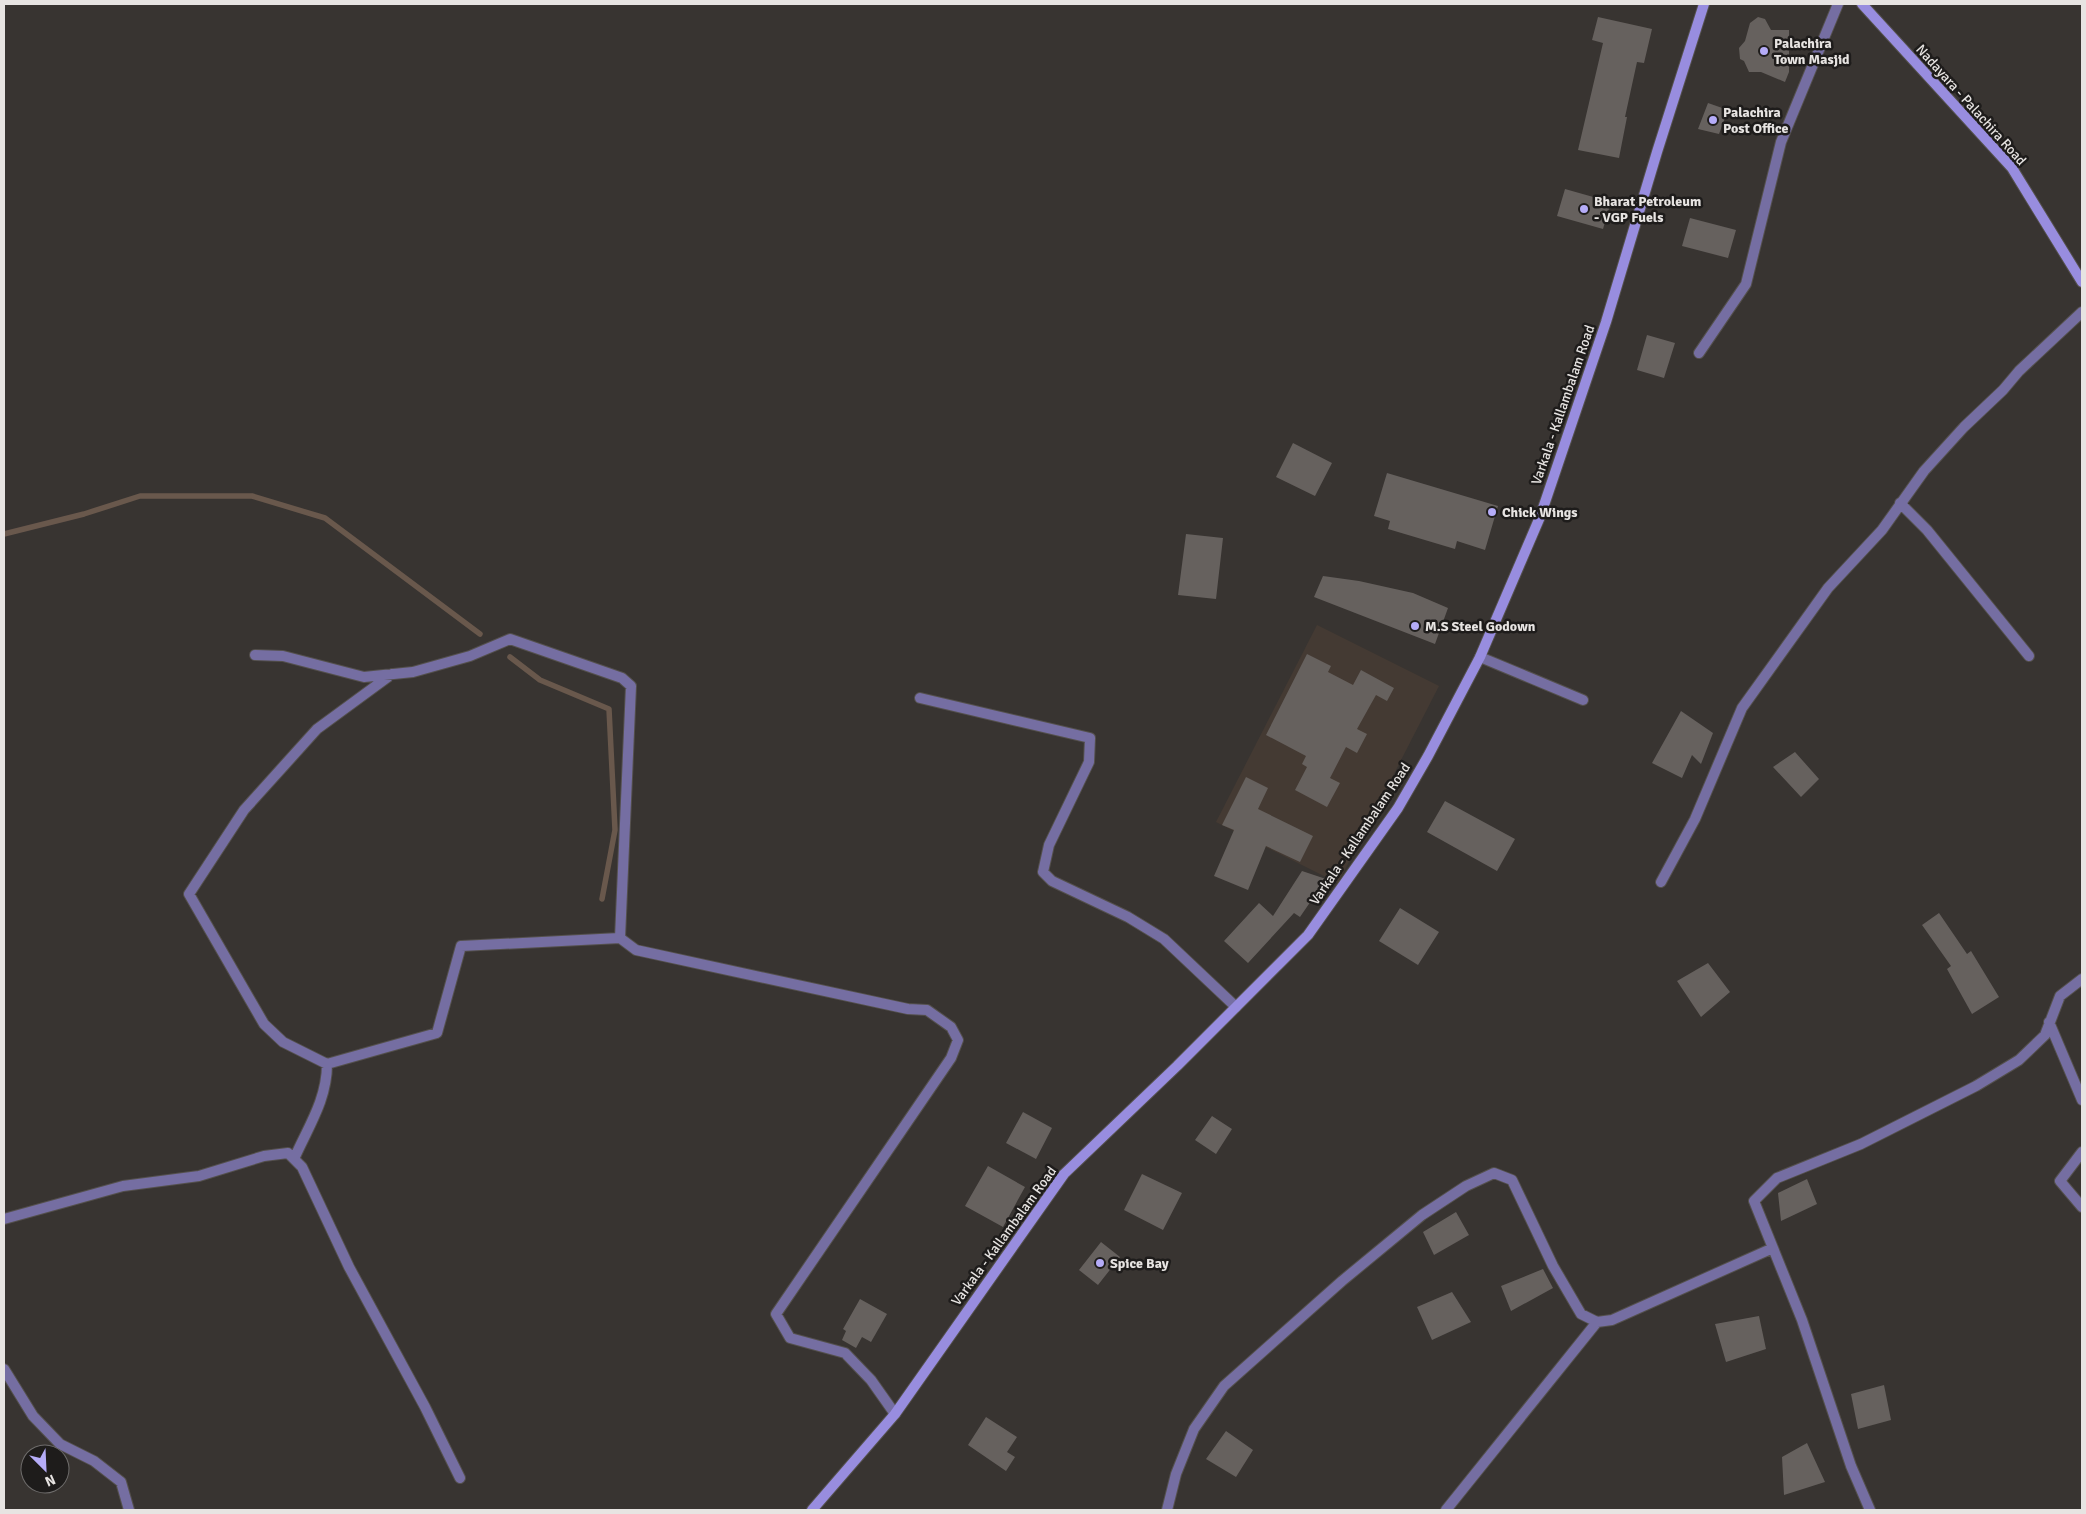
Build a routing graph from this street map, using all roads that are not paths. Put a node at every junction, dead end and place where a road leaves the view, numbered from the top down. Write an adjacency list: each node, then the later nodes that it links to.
1 (1704, 4): 10 (main road, Varkala - Kallambalam Road)
2 (1838, 4): 6 (street)
3 (1862, 4): 4 (main road, Nadayara - Palachira Road)
4 (2082, 282)
5 (2082, 312): 7 (street)
6 (1699, 353)
7 (1900, 503): 9 (street); 14 (street)
8 (255, 655): 11 (street)
9 (2030, 656)
10 (1480, 657): 13 (street); 17 (main road, Varkala - Kallambalam Road)
11 (393, 674): 15 (street); 19 (street)
12 (920, 698): 17 (street)
13 (1583, 700)
14 (1661, 882)
15 (620, 938): 19 (street); 28 (street)
16 (2082, 980): 18 (street)
17 (1236, 1007): 28 (main road, Varkala - Kallambalam Road)
18 (2049, 1022): 20 (street); 25 (street)
19 (327, 1064): 22 (street)
20 (2082, 1100)
21 (2082, 1152): 23 (street)
22 (294, 1159): 24 (street); 29 (street)
23 (2082, 1207)
24 (4, 1219)
25 (1773, 1248): 26 (street); 34 (street)
26 (1597, 1322): 32 (street); 33 (street)
27 (4, 1369): 30 (street)
28 (895, 1414): 31 (main road, Varkala - Kallambalam Road)
29 (460, 1478)
30 (128, 1510)
31 (812, 1510)
32 (1167, 1510)
33 (1446, 1510)
34 (1870, 1510)

